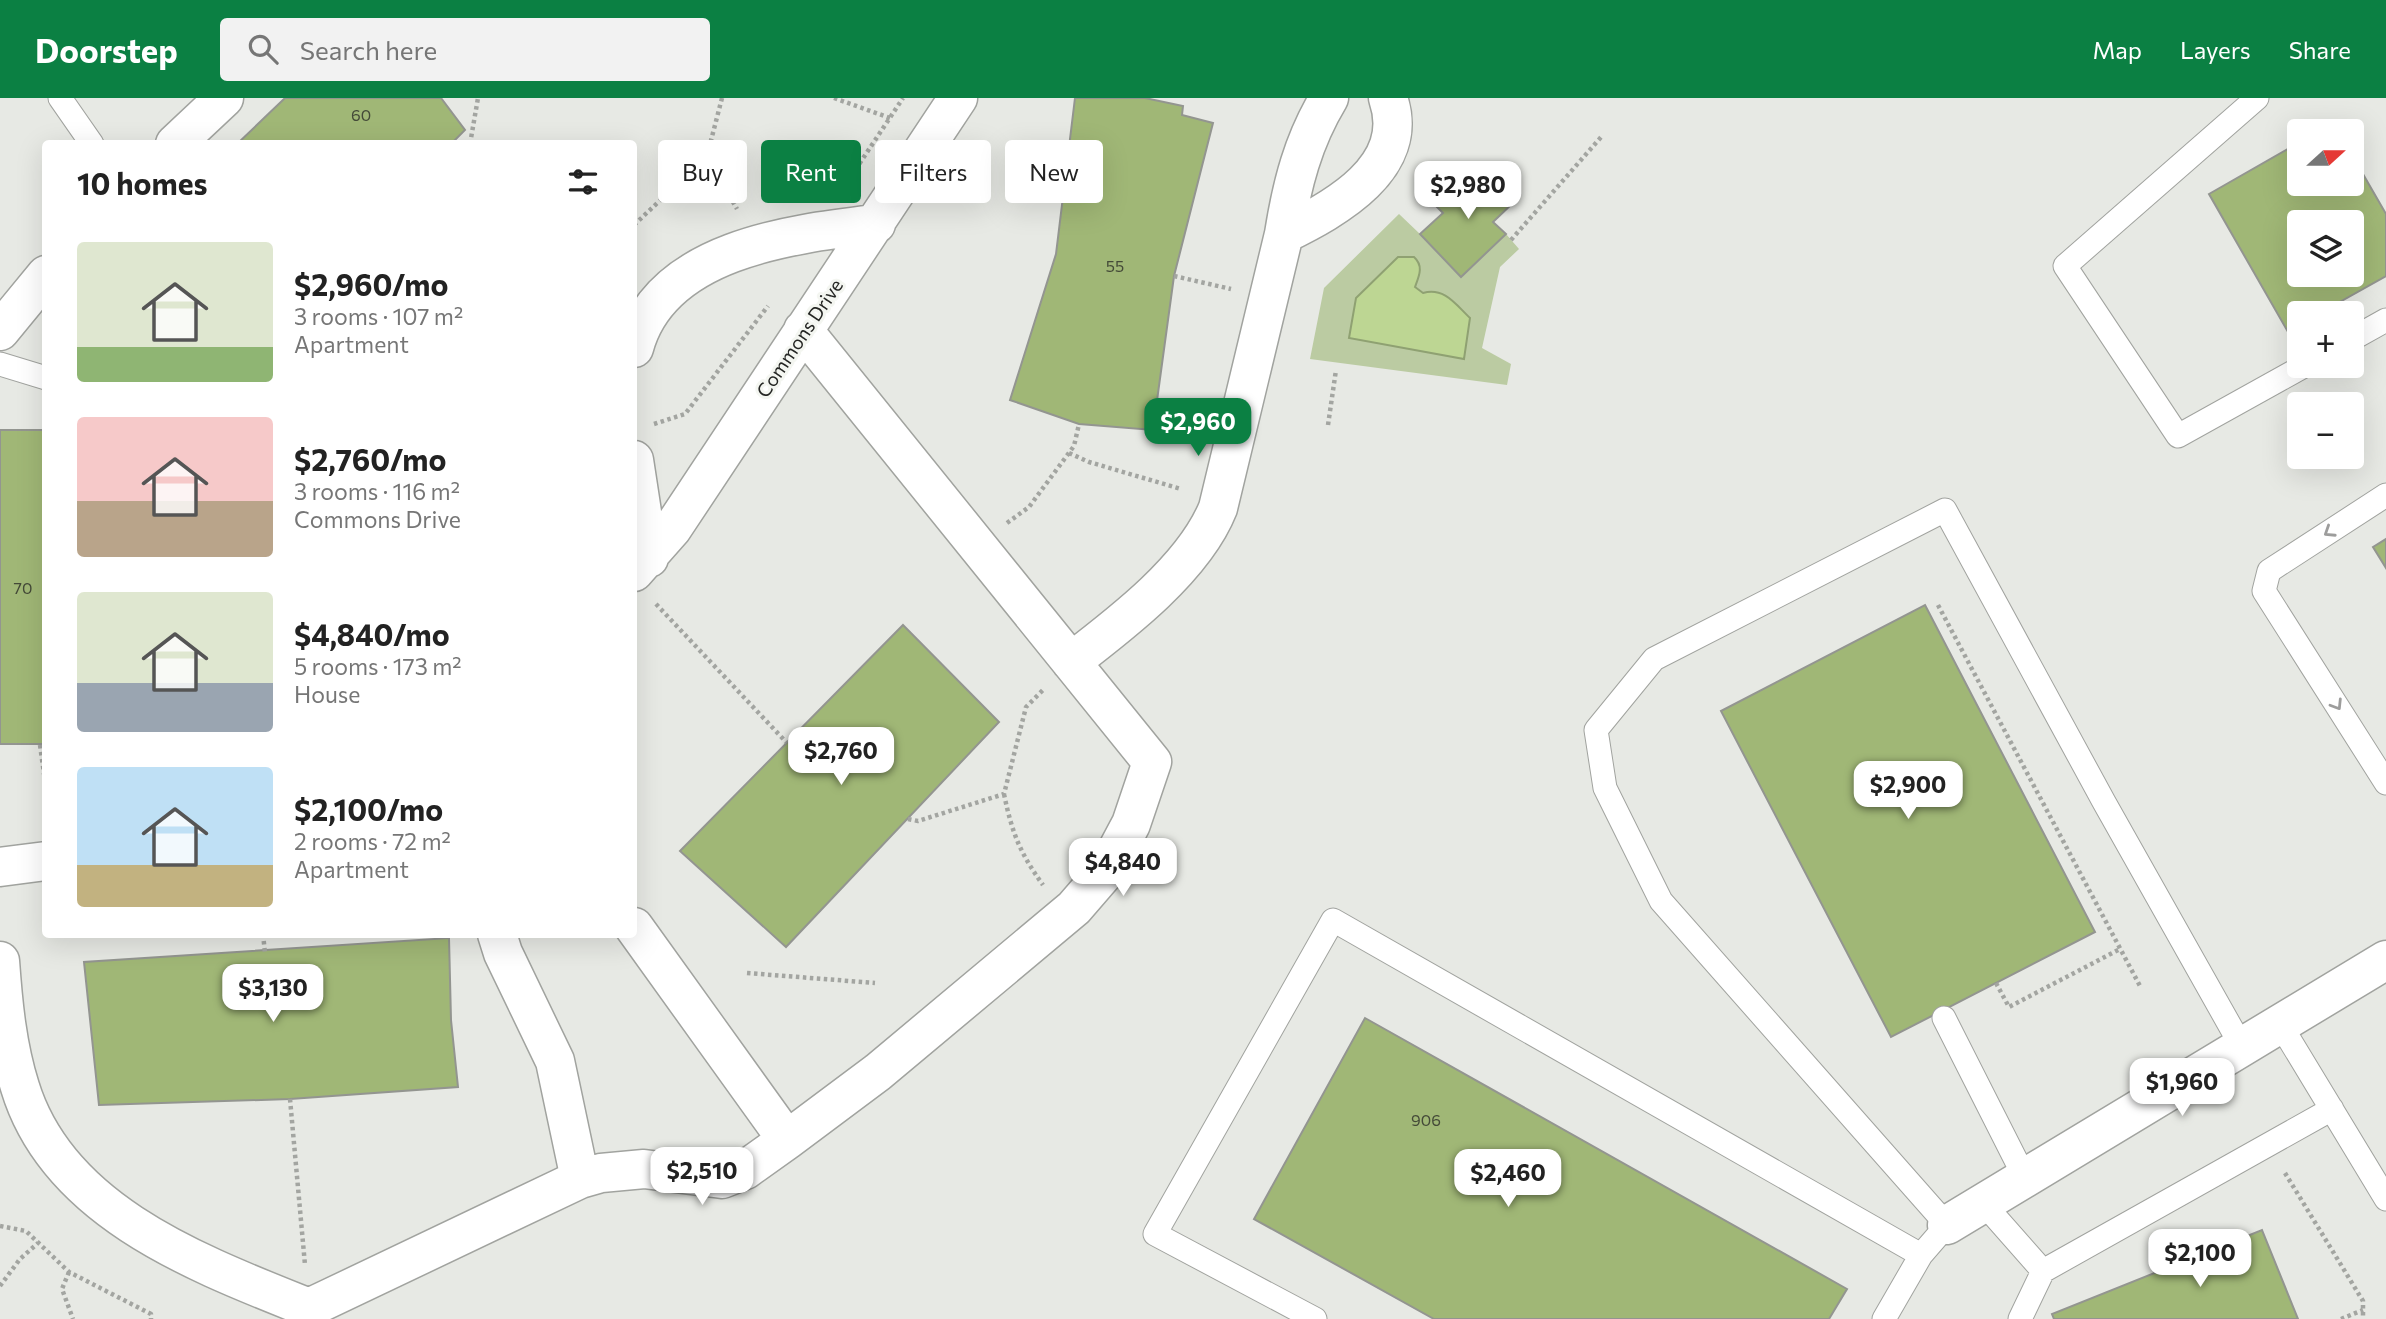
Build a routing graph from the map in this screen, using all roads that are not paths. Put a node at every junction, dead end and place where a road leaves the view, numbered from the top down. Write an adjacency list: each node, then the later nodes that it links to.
1 (60, 98): 7 (lane)
2 (224, 98): 8 (street)
3 (958, 98): 9 (street, Commons Drive)
4 (1388, 98): 10 (street)
5 (2257, 98): 18 (lane)
6 (1316, 104): 10 (street)
7 (89, 140)
8 (179, 140)
9 (876, 223): 13 (street, Commons Drive); 16 (street)
10 (1284, 234): 23 (street)
11 (42, 280): 14 (street)
12 (2386, 320): 15 (lane)
13 (803, 330): 22 (street, Commons Drive); 23 (street)
14 (0, 331)
15 (2364, 332)
16 (637, 342)
17 (0, 364): 19 (lane)
18 (2287, 375)
19 (42, 377)
20 (637, 492): 22 (street)
21 (2386, 495): 24 (lane, one-way to 24)
22 (645, 577)
23 (1071, 662): 35 (street)
24 (2386, 783)
25 (42, 861): 26 (street)
26 (0, 867)
27 (637, 931): 35 (street)
28 (498, 938): 37 (street)
29 (2386, 960): 32 (street)
30 (0, 961): 37 (street)
31 (1944, 1018): 36 (lane)
32 (2280, 1024): 33 (street); 34 (lane)
33 (2242, 1047): 36 (street); 40 (lane)
34 (2332, 1110): 38 (lane); 42 (lane)
35 (787, 1140): 37 (street)
36 (2025, 1178): 39 (street)
37 (580, 1179)
38 (2386, 1199)
39 (1983, 1203): 40 (street); 42 (lane)
40 (1947, 1225): 41 (lane)
41 (1921, 1255): 43 (lane); 44 (lane)
42 (2043, 1271): 45 (lane)
43 (1315, 1319)
44 (1884, 1319)
45 (2020, 1319)

